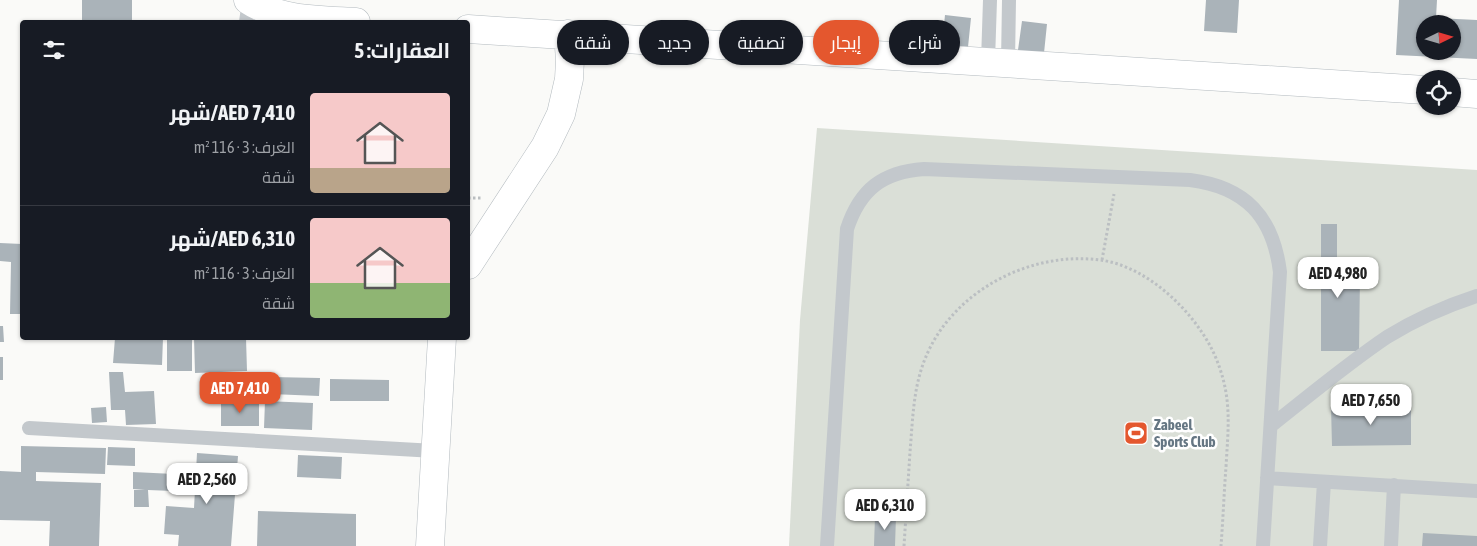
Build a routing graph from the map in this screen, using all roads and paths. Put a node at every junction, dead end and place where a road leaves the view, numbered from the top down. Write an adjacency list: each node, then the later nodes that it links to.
1 (248, 0): 4 (lane); 5 (street)
2 (990, 0): 9 (lane)
3 (1008, 0): 9 (lane)
4 (246, 20)
5 (329, 20)
6 (470, 28): 7 (street)
7 (557, 33)
8 (629, 38): 9 (street)
9 (998, 62): 11 (street)
10 (570, 65): 16 (street)
11 (1416, 89)
12 (1461, 93): 13 (street)
13 (1477, 94)
14 (1117, 176): 15 (path); 19 (lane); 27 (lane)
15 (1102, 260): 28 (path); 29 (path)
16 (470, 262)
17 (1477, 296): 19 (lane)
18 (442, 340): 21 (street)
19 (1272, 425): 22 (lane)
20 (29, 428): 21 (lane)
21 (435, 451): 26 (street)
22 (1267, 478): 23 (lane); 30 (lane)
23 (1324, 482): 24 (lane); 31 (lane)
24 (1394, 485): 25 (lane); 32 (lane)
25 (1477, 490)
26 (430, 546)
27 (827, 546)
28 (904, 546)
29 (1221, 546)
30 (1263, 546)
31 (1320, 546)
32 (1391, 546)

